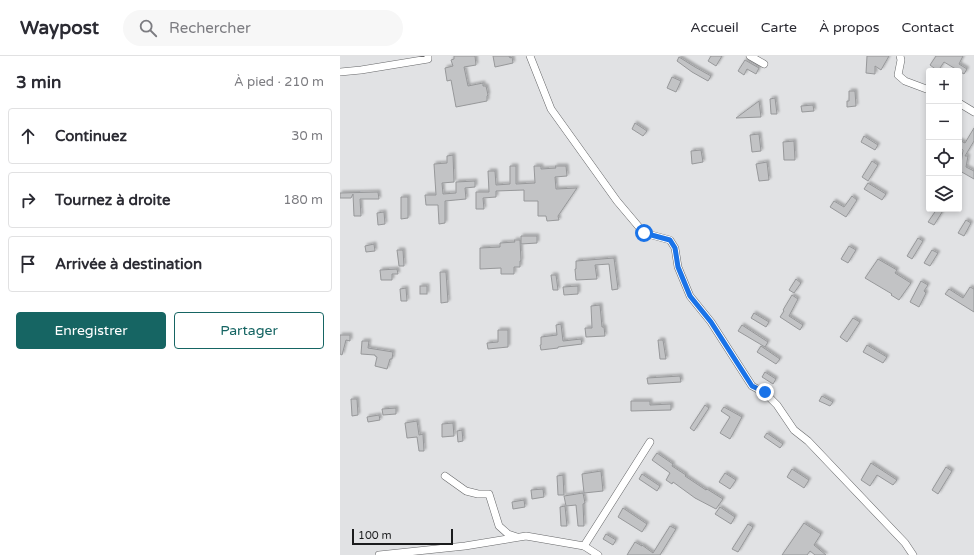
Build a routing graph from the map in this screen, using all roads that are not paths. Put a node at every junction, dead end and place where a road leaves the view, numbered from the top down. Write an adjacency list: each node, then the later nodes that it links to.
1 (428, 56): 6 (street)
2 (530, 56): 16 (street)
3 (750, 56): 5 (street)
4 (900, 56): 7 (street)
5 (764, 64)
6 (340, 72)
7 (926, 89)
8 (961, 104): 9 (street)
9 (974, 112)
10 (650, 442): 13 (street)
11 (445, 476): 12 (street)
12 (518, 537): 13 (street); 14 (street)
13 (584, 546): 15 (street)
14 (379, 555)
15 (598, 555)
16 (914, 555)

